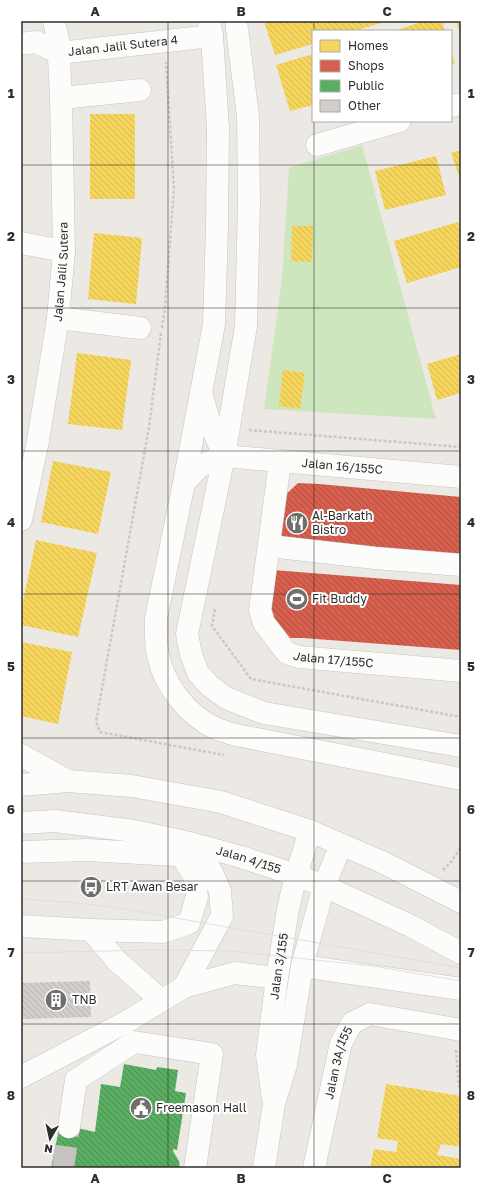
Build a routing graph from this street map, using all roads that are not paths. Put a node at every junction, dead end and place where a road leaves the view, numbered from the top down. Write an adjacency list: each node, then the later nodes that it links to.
1 (54, 21): 3 (street, Jalan Jalil Sutera 4); 4 (street, Jalan Jalil Sutera)
2 (223, 26): 4 (street, Jalan Jalil Sutera 4); 13 (street); 15 (street)
3 (28, 43): 4 (street, Jalan Jalil Sutera 4)
4 (59, 53): 6 (street, Jalan Jalil Sutera)
5 (140, 90): 6 (street)
6 (61, 98): 10 (street, Jalan Jalil Sutera)
7 (396, 122): 8 (street)
8 (316, 145)
9 (21, 243): 10 (street)
10 (64, 251): 11 (street, Jalan Jalil Sutera)
11 (58, 318): 12 (street); 14 (street, Jalan Jalil Sutera)
12 (140, 328)
13 (201, 393): 15 (street); 18 (street)
14 (30, 439): 19 (street, Jalan Jalil Sutera)
15 (224, 456): 16 (street, Jalan 16/155C); 18 (street); 23 (street)
16 (280, 462): 17 (street, Jalan 16/155C); 20 (street, Jalan 17/155C)
17 (461, 477)
18 (184, 483): 25 (street)
19 (21, 520)
20 (269, 546): 21 (street); 22 (street, Jalan 17/155C)
21 (461, 565)
22 (461, 671)
23 (461, 746)
24 (21, 755): 26 (street)
25 (461, 779)
26 (68, 781): 27 (street); 29 (street)
27 (21, 785)
28 (21, 823): 32 (street, Jalan 4/155)
29 (310, 831): 30 (street); 34 (street, Jalan 3/155)
30 (341, 844): 36 (street, Jalan 3/155); 37 (street)
31 (87, 850): 32 (street); 33 (street); 35 (street)
32 (192, 852): 34 (street, Jalan 4/155); 35 (street); 43 (street)
33 (23, 853)
34 (296, 875): 36 (street, Jalan 4/155); 42 (street, Jalan 3/155)
35 (194, 876): 39 (street)
36 (324, 886): 40 (street, Jalan 4/155); 41 (street, Jalan 3/155)
37 (461, 902)
38 (21, 926): 39 (street)
39 (91, 930): 45 (street)
40 (461, 953)
41 (302, 966): 44 (street); 48 (street, Jalan 3/155)
42 (277, 978): 43 (street); 48 (street, Jalan 3/155)
43 (184, 987): 45 (street)
44 (461, 989)
45 (161, 1000): 47 (street)
46 (458, 1038): 52 (street, Jalan 3A/155)
47 (21, 1077)
48 (274, 1104): 51 (street, Jalan 3/155)
49 (69, 1127): 50 (street)
50 (195, 1168)
51 (264, 1168)
52 (314, 1168)

